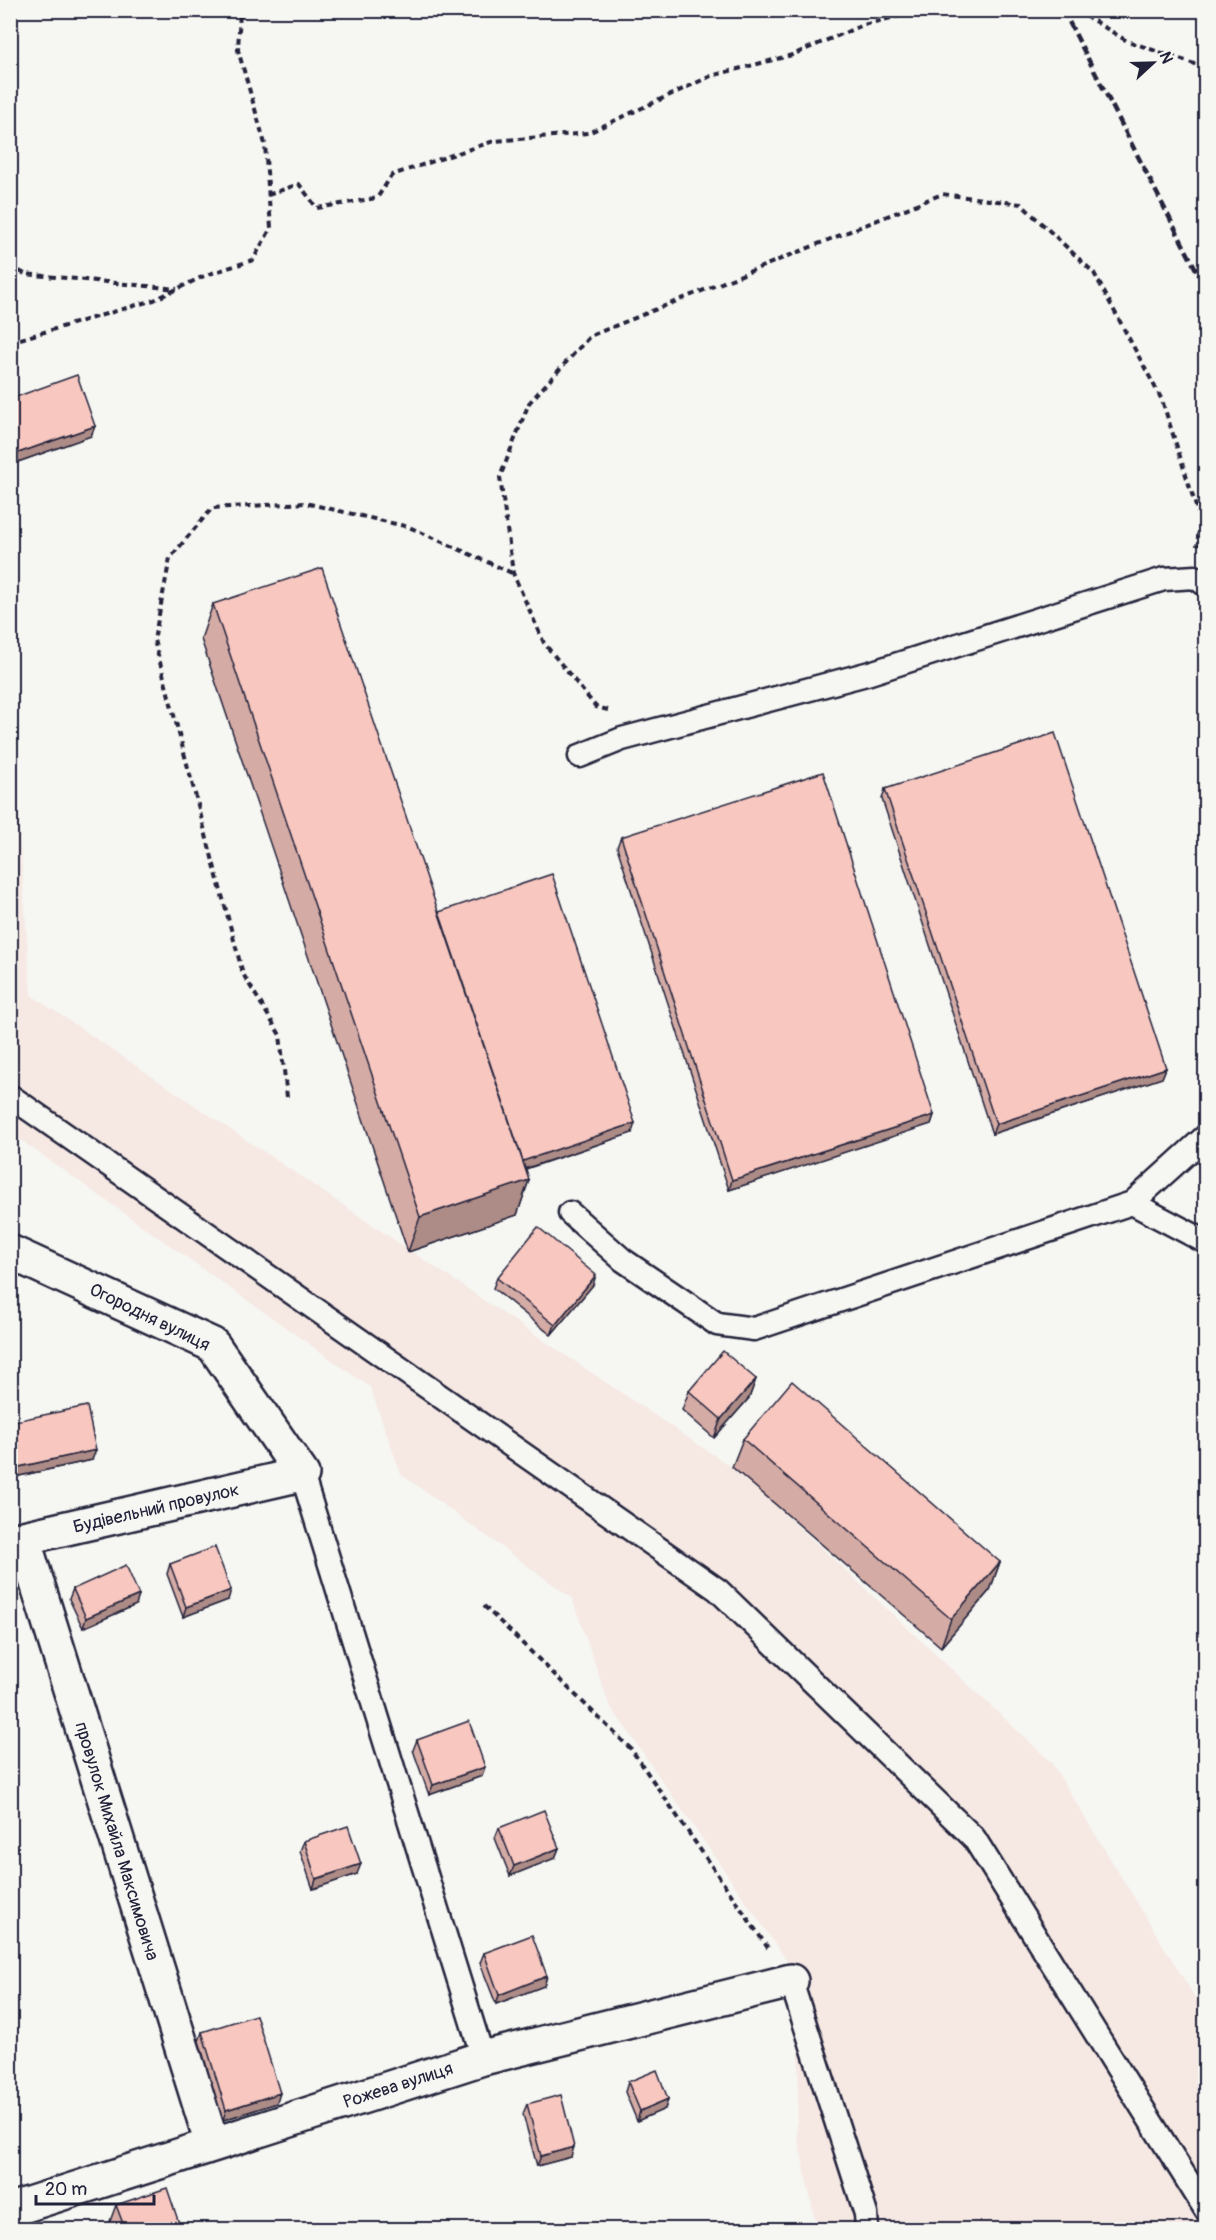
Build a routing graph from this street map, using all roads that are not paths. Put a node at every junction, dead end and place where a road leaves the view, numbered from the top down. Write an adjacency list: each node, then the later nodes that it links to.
1 (1200, 581): 2 (lane)
2 (580, 756)
3 (10, 1096): 15 (lane)
4 (1206, 1136): 5 (lane)
5 (1132, 1203): 6 (lane); 7 (lane)
6 (570, 1213)
7 (1206, 1242)
8 (10, 1252): 9 (street, Огородня вулиця)
9 (302, 1474): 10 (street, Будівельний провулок); 12 (lane)
10 (17, 1539): 13 (street, провулок Михайла Максимовича)
11 (791, 1981): 12 (street, Рожева вулиця); 16 (lane)
12 (483, 2058): 13 (street, Рожева вулиця)
13 (212, 2144): 14 (street, Рожева вулиця)
14 (10, 2210)
15 (1206, 2210)
16 (867, 2229)

